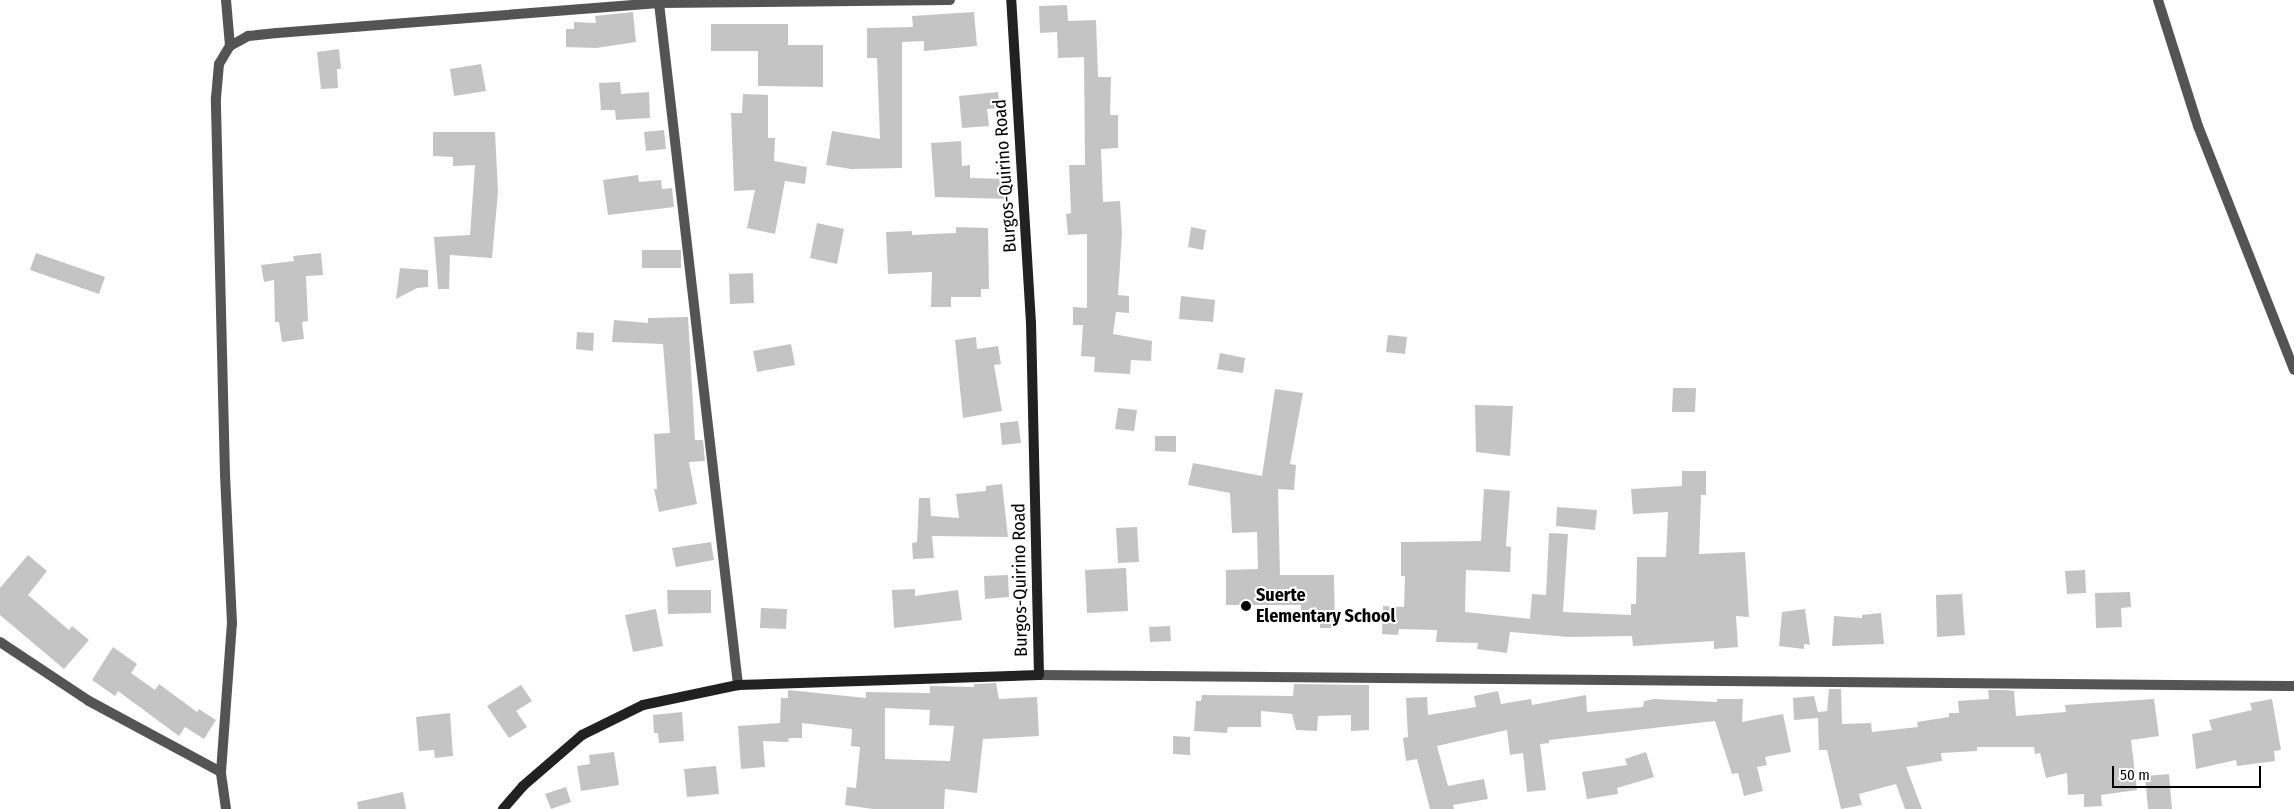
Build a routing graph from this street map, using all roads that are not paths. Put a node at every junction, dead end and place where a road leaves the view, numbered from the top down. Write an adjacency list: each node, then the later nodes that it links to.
1 (226, 0): 6 (street)
2 (950, 0): 5 (street)
3 (1011, 0): 9 (street, Burgos-Quirino Road)
4 (2158, 0): 7 (street)
5 (659, 3): 6 (street); 10 (street)
6 (230, 46): 12 (street)
7 (2294, 370)
8 (0, 642): 12 (street)
9 (1039, 676): 10 (street, Burgos-Quirino Road); 11 (street)
10 (738, 685): 14 (street, Burgos-Quirino Road)
11 (2294, 686)
12 (221, 772): 13 (street)
13 (226, 809)
14 (503, 809)

